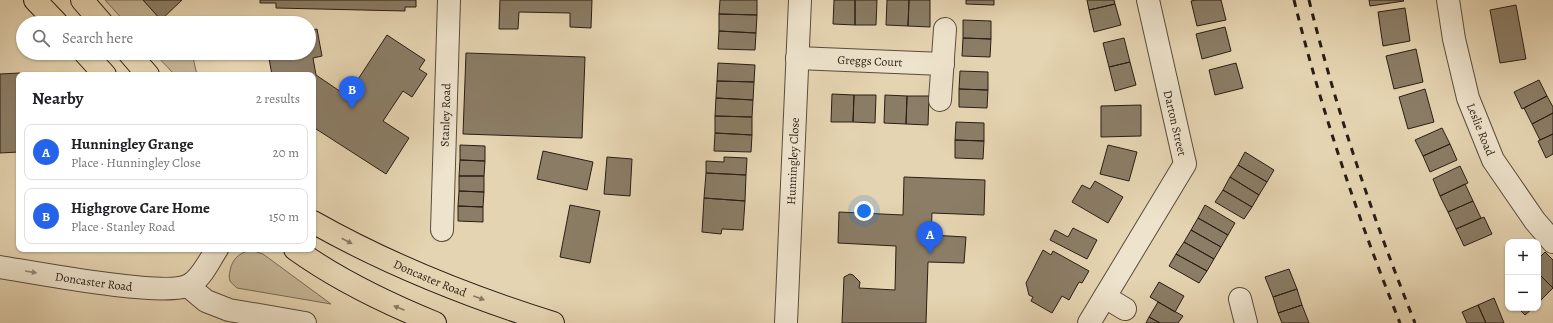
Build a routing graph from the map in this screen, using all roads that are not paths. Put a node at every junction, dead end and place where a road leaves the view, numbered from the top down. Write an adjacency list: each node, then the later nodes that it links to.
1 (35, 0): 7 (highway)
2 (82, 0): 8 (highway)
3 (449, 0): 18 (street, Stanley Road)
4 (800, 0): 10 (street, Hunningley Close)
5 (1148, 0): 24 (street, Darton Street)
6 (1448, 0): 19 (street, Leslie Road)
7 (50, 16)
8 (96, 16)
9 (946, 28): 13 (street)
10 (798, 58): 13 (street, Greggs Court); 30 (street, Hunningley Close)
11 (91, 60): 14 (highway)
12 (135, 60): 15 (highway)
13 (942, 64): 16 (street)
14 (102, 72)
15 (145, 72)
16 (940, 100)
17 (316, 224): 29 (highway, Doncaster Road, one-way to 29)
18 (442, 230)
19 (1553, 242)
20 (214, 252): 23 (street)
21 (299, 252): 28 (highway, one-way to 21)
22 (0, 267): 23 (street, Doncaster Road, one-way to 23)
23 (188, 286): 27 (street)
24 (1105, 297): 26 (street); 31 (street, Darton Street)
25 (1240, 299): 32 (street)
26 (1125, 309)
27 (305, 323)
28 (435, 323)
29 (553, 323)
30 (786, 323)
31 (1089, 323)
32 (1246, 323)

